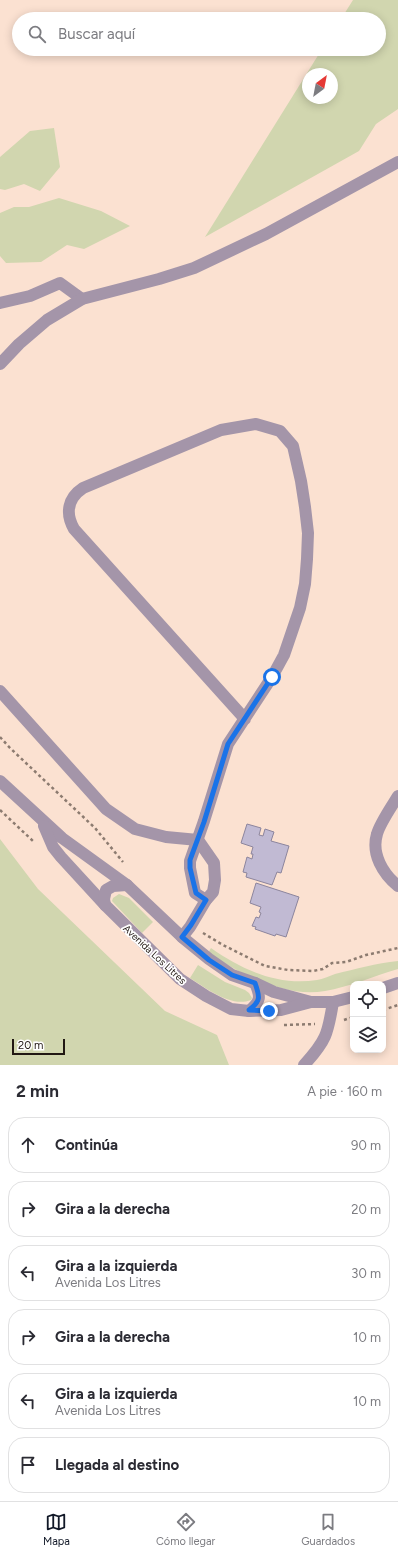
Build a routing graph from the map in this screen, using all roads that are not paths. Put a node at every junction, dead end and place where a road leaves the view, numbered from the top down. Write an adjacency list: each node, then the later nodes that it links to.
1 (398, 162): 2 (street)
2 (82, 299): 3 (street); 4 (street)
3 (0, 303)
4 (0, 364)
5 (0, 691): 10 (street)
6 (245, 719): 6 (street); 10 (street)
7 (0, 781): 9 (street, Avenida Los Litres)
8 (398, 796): 12 (street)
9 (42, 822): 11 (street, Avenida Los Litres); 14 (street, Avenida Los Litres)
10 (198, 840): 13 (street); 13 (street)
11 (126, 885): 14 (street); 15 (street, Avenida Los Litres)
12 (398, 886)
13 (206, 900): 15 (street)
14 (105, 905): 22 (street, Avenida Los Litres)
15 (182, 937): 16 (street, Avenida Los Litres)
16 (255, 983): 20 (street, Avenida Los Litres); 22 (street)
17 (398, 983): 18 (street)
18 (386, 987)
19 (350, 998): 21 (street, Avenida Los Litres)
20 (311, 1002): 21 (street, Avenida Los Litres); 22 (street, Avenida Los Litres)
21 (333, 1002): 23 (street)
22 (249, 1010)
23 (304, 1065)

